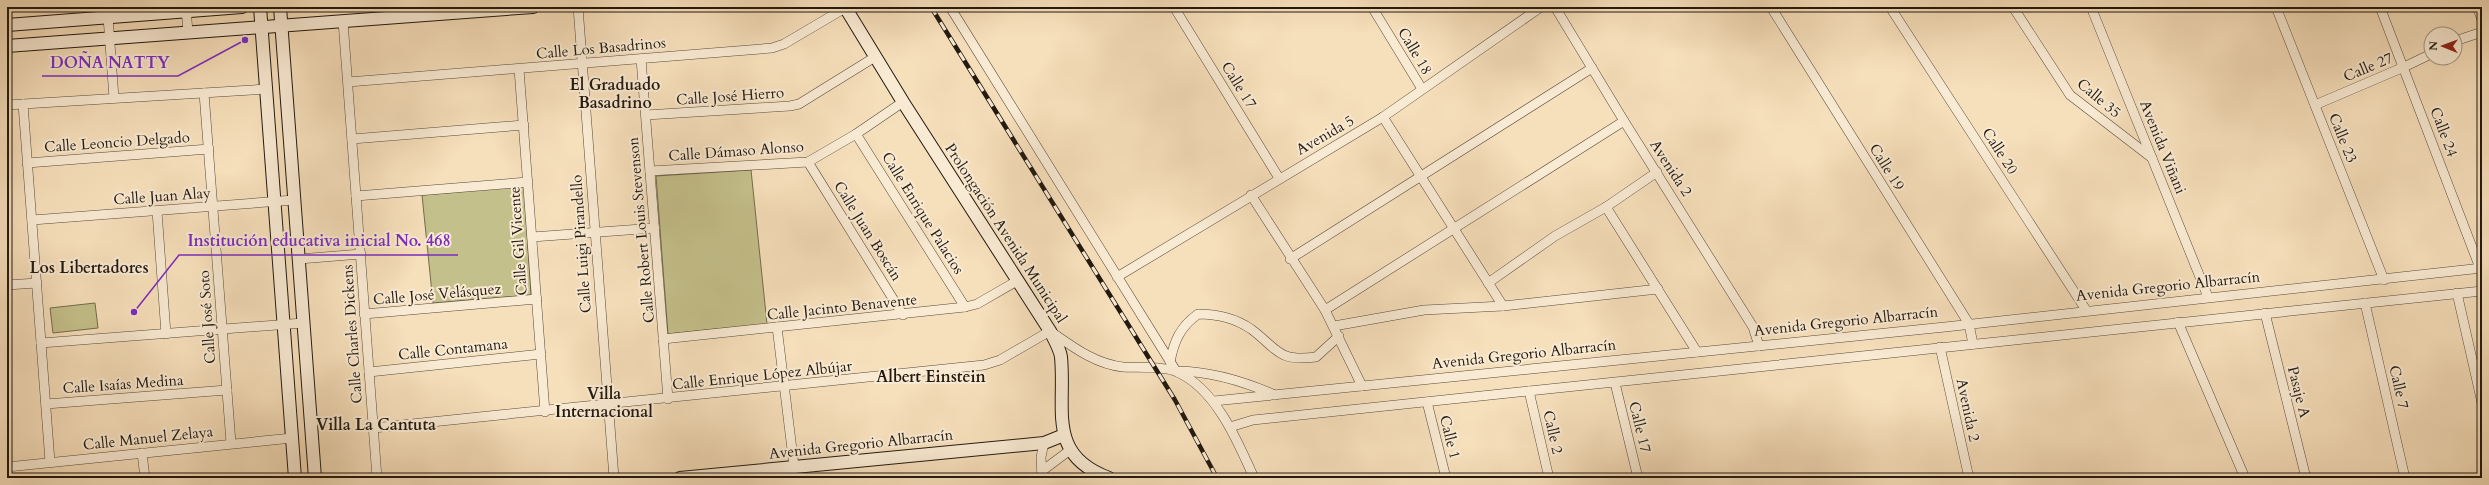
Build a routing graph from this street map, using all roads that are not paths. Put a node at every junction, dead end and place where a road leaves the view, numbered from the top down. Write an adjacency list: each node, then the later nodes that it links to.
1 (242, 7): 19 (street)
2 (260, 7): 26 (street)
3 (280, 7): 25 (street)
4 (533, 7): 20 (street)
5 (578, 7): 35 (street, Calle Luigi Pirandello)
6 (845, 7): 32 (street, Prolongación Avenida Municipal); 34 (street, Calle Los Basadrinos)
7 (950, 7): 79 (street)
8 (1174, 7): 61 (street, Calle 17)
9 (1372, 7): 40 (street, Calle 18)
10 (1541, 7): 40 (street, Avenida 5)
11 (1555, 7): 37 (street, Avenida 2)
12 (1771, 7): 101 (street, Calle 19)
13 (1890, 7): 94 (street, Calle 20)
14 (2013, 7): 55 (street, Calle 35)
15 (2091, 7): 55 (street, Avenida Viñani)
16 (2276, 7): 47 (street, Calle 23)
17 (2380, 7): 36 (street, Calle 24)
18 (2477, 7): 22 (street)
19 (186, 9): 21 (street); 28 (street)
20 (457, 10): 23 (street)
21 (108, 17): 24 (street); 29 (street)
22 (2482, 19)
23 (343, 21): 25 (street); 39 (street, Calle Charles Dickens)
24 (7, 25)
25 (282, 26): 26 (street); 65 (street)
26 (262, 27): 28 (street); 41 (street)
27 (2482, 32): 30 (street)
28 (188, 33): 29 (street)
29 (110, 38): 31 (street); 43 (street)
30 (2463, 38)
31 (7, 46)
32 (875, 56): 44 (street, Prolongación Avenida Municipal); 48 (street, Calle José Hierro)
33 (2423, 58): 36 (street, Calle 27)
34 (641, 59): 35 (street, Calle Los Basadrinos); 48 (street, Calle Robert Louis Stevenson)
35 (582, 64): 38 (street, Calle Los Basadrinos); 73 (street, Calle Luigi Pirandello)
36 (2404, 67): 47 (street, Calle 27); 78 (street, Calle 24)
37 (1592, 68): 50 (street, Avenida 2); 60 (street)
38 (519, 69): 39 (street, Calle Los Basadrinos); 51 (street, Calle Gil Vicente)
39 (348, 82): 53 (street, Calle Charles Dickens)
40 (1422, 88): 49 (street, Avenida 5)
41 (267, 89): 42 (street); 66 (street)
42 (204, 93): 43 (street); 54 (street, Calle José Soto)
43 (114, 98): 45 (street)
44 (903, 102): 52 (street, Calle Dámaso Alonso); 81 (street, Prolongación Avenida Municipal)
45 (23, 104): 46 (street); 57 (street)
46 (7, 105)
47 (2315, 105): 80 (street, Calle 23)
48 (646, 115): 58 (street, Calle Robert Louis Stevenson)
49 (1383, 117): 60 (street); 61 (street, Avenida 5)
50 (1624, 121): 59 (street, Avenida 2); 72 (street)
51 (524, 125): 53 (street); 62 (street, Calle Gil Vicente)
52 (856, 134): 56 (street, Calle Dámaso Alonso); 92 (street, Calle Enrique Palacios)
53 (352, 139): 64 (street, Calle Charles Dickens)
54 (208, 149): 57 (street, Calle Leoncio Delgado); 67 (street, Calle José Soto)
55 (2152, 159): 88 (street, Avenida Viñani)
56 (808, 162): 58 (street, Calle Dámaso Alonso); 97 (street, Calle Juan Boscán)
57 (27, 163): 70 (street)
58 (650, 171): 71 (street, Calle Robert Louis Stevenson)
59 (1657, 172): 68 (street); 111 (street, Avenida 2)
60 (1421, 176): 72 (street); 77 (street)
61 (1280, 178): 63 (street, Avenida 5)
62 (528, 182): 64 (street); 74 (street, Calle Gil Vicente)
63 (1251, 195): 77 (street); 79 (street, Avenida 5)
64 (356, 196): 75 (street, Calle Charles Dickens)
65 (294, 200): 66 (street, Calle Juan Alay); 76 (street)
66 (275, 202): 67 (street, Calle Juan Alay); 100 (street)
67 (213, 206): 69 (street, Calle Juan Alay); 104 (street, Calle José Soto)
68 (1606, 207): 82 (street); 85 (street)
69 (157, 210): 70 (street, Calle Juan Alay); 106 (street)
70 (32, 220): 83 (street)
71 (655, 228): 73 (street); 108 (street, Calle Robert Louis Stevenson)
72 (1455, 228): 82 (street); 93 (street)
73 (594, 232): 74 (street); 129 (street, Calle Luigi Pirandello)
74 (532, 237): 89 (street, Calle Gil Vicente)
75 (361, 254): 76 (street); 95 (street, Calle Charles Dickens)
76 (299, 259): 99 (street)
77 (1290, 259): 93 (street)
78 (2481, 268): 80 (street, Avenida Gregorio Albarracín)
79 (1117, 277): 115 (street)
80 (2384, 280): 88 (street, Avenida Gregorio Albarracín)
81 (1017, 281): 92 (street, Calle Jacinto Benavente); 105 (street, Prolongación Avenida Municipal)
82 (1488, 282): 91 (street)
83 (37, 283): 84 (street); 109 (street)
84 (7, 285)
85 (1658, 289): 91 (street); 113 (street)
86 (2482, 290): 87 (street)
87 (2457, 293): 90 (street); 127 (street)
88 (2208, 297): 94 (street, Avenida Gregorio Albarracín)
89 (537, 299): 95 (street, Calle José Velásquez); 114 (street, Calle Gil Vicente)
90 (2365, 303): 96 (street); 157 (street, Calle 7)
91 (1503, 306): 102 (street)
92 (965, 307): 97 (street, Calle Jacinto Benavente)
93 (1325, 310): 102 (street)
94 (2086, 310): 101 (street, Avenida Gregorio Albarracín)
95 (364, 314): 117 (street, Calle Charles Dickens)
96 (2265, 314): 98 (street); 156 (street, Pasaje A)
97 (903, 315): 103 (street, Calle Jacinto Benavente)
98 (2178, 322): 110 (street); 155 (street)
99 (303, 323): 100 (street); 145 (street)
100 (284, 324): 104 (street); 134 (street)
101 (1969, 324): 110 (street, Calle 19); 111 (street, Avenida Gregorio Albarracín)
102 (1334, 326): 107 (street)
103 (777, 327): 108 (street, Calle Jacinto Benavente); 119 (street)
104 (222, 329): 106 (street); 121 (street, Calle José Soto)
105 (1050, 331): 116 (street); 119 (street, Calle Enrique López Albújar); 133 (street, Prolongación Avenida Municipal)
106 (166, 334): 109 (street)
107 (1339, 336): 115 (street); 120 (street)
108 (663, 339): 124 (street, Calle Robert Louis Stevenson)
109 (41, 343): 128 (street)
110 (1973, 344): 112 (street)
111 (1759, 346): 113 (street, Avenida Gregorio Albarracín)
112 (1940, 347): 118 (street); 154 (street, Avenida 2)
113 (1697, 352): 120 (street, Avenida Gregorio Albarracín)
114 (541, 354): 117 (street, Calle Contamana); 130 (street, Calle Gil Vicente)
115 (1170, 362): 116 (street)
116 (1176, 371): 123 (street); 125 (street)
117 (369, 372): 132 (street, Calle Charles Dickens)
118 (1615, 383): 122 (street); 153 (street, Calle 17)
119 (783, 386): 124 (street, Calle Enrique López Albújar); 141 (street)
120 (1362, 386): 123 (street, Avenida Gregorio Albarracín)
121 (227, 390): 128 (street, Calle Isaías Medina); 136 (street, Calle José Soto)
122 (1529, 392): 126 (street); 152 (street, Calle 2)
123 (1275, 395): 125 (street, Avenida Gregorio Albarracín)
124 (668, 399): 129 (street, Calle Enrique López Albújar)
125 (1214, 401): 131 (street)
126 (1427, 402): 131 (street); 151 (street, Calle 1)
127 (2482, 402)
128 (46, 404): 139 (street)
129 (607, 406): 130 (street, Calle Enrique López Albújar); 147 (street, Calle Luigi Pirandello)
130 (545, 412): 132 (street, Calle Enrique López Albújar)
131 (1230, 427): 150 (street)
132 (373, 428): 146 (street, Calle Charles Dickens)
133 (1064, 435): 135 (street, Avenida Gregorio Albarracín); 137 (street, Prolongación Avenida Municipal)
134 (292, 438): 136 (street, Calle Manuel Zelaya); 144 (street)
135 (1044, 443): 141 (street, Avenida Gregorio Albarracín); 142 (street)
136 (231, 444): 138 (street, Calle Manuel Zelaya)
137 (1070, 450): 142 (street); 149 (street, Prolongación Avenida Municipal)
138 (142, 453): 139 (street, Calle Manuel Zelaya); 143 (street)
139 (50, 462): 140 (street, Calle Manuel Zelaya)
140 (7, 466)
141 (794, 466): 148 (street, Avenida Gregorio Albarracín)
142 (1042, 474)
143 (145, 478)
144 (295, 478)
145 (315, 478)
146 (377, 478)
147 (614, 478)
148 (680, 478)
149 (1109, 478)
150 (1254, 478)
151 (1446, 478)
152 (1549, 478)
153 (1638, 478)
154 (1969, 478)
155 (2245, 478)
156 (2306, 478)
157 (2405, 478)

